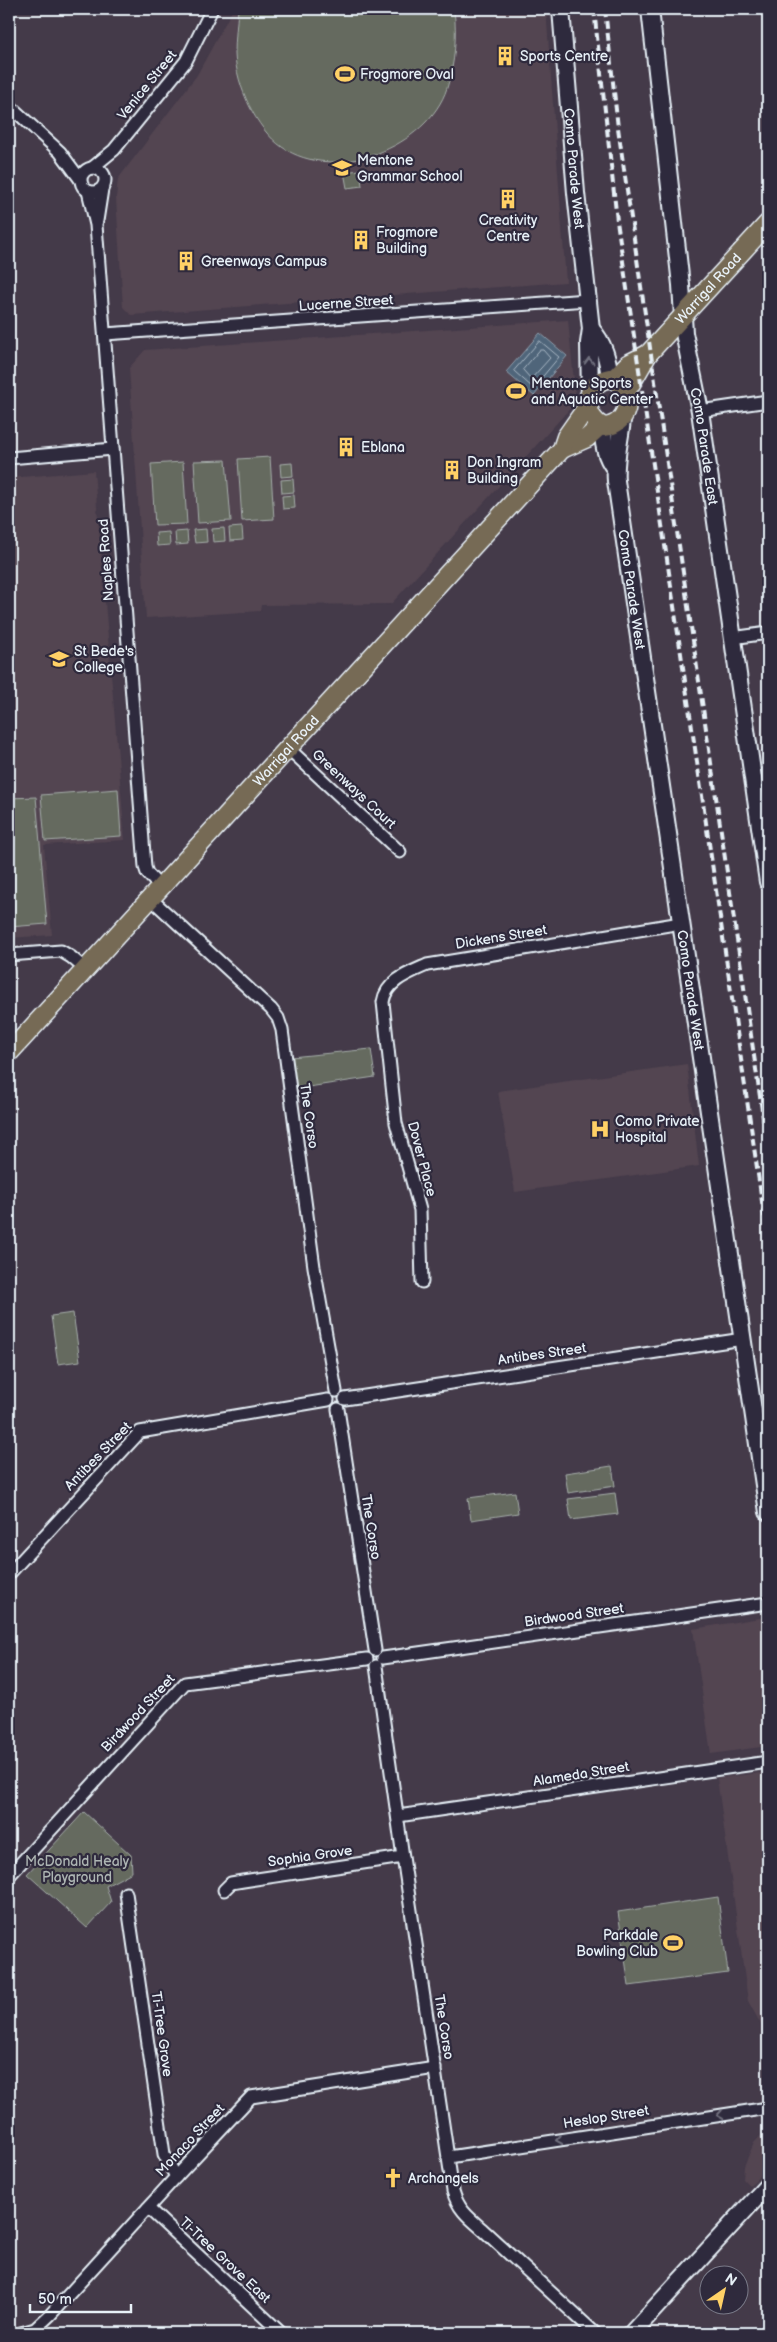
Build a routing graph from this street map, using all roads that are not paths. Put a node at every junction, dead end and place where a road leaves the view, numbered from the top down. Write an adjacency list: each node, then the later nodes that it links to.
1 (212, 9): 5 (street, Venice Street)
2 (561, 9): 14 (street, Como Parade West)
3 (650, 9): 15 (street, Como Parade East)
4 (9, 105): 6 (street)
5 (114, 150): 7 (street, Venice Street); 8 (street, Venice Street)
6 (60, 152): 7 (street); 9 (street)
7 (90, 168): 8 (street); 9 (street)
8 (104, 174): 10 (street)
9 (80, 179): 11 (street)
10 (102, 189): 11 (street); 13 (street, Naples Road)
11 (88, 191): 13 (street, Naples Road)
12 (768, 223): 15 (main road, Warrigal Road)
13 (96, 225): 17 (street, Naples Road)
14 (588, 300): 16 (street, Como Parade West); 17 (street, Lucerne Street)
15 (684, 315): 18 (main road, Warrigal Road); 23 (street, Como Parade East)
16 (591, 329): 19 (street, Como Parade West); 21 (street, Como Parade West, one-way to 16)
17 (105, 334): 27 (street, Naples Road)
18 (648, 354): 19 (main road, Warrigal Road); 20 (main road, Warrigal Road)
19 (612, 379): 20 (main road); 21 (main road)
20 (625, 394): 24 (main road)
21 (588, 400): 25 (main road); 26 (main road, Warrigal Road)
22 (768, 401): 23 (street)
23 (700, 411): 31 (street, Como Parade East)
24 (622, 420): 25 (main road); 29 (street, Como Parade West)
25 (602, 427): 26 (main road, Warrigal Road); 29 (street, Como Parade West)
26 (562, 448): 32 (main road, Warrigal Road)
27 (113, 449): 28 (street); 36 (street, Naples Road)
28 (9, 458)
29 (615, 470): 37 (street, Como Parade West)
30 (768, 633): 31 (street)
31 (732, 638): 34 (street, Como Parade East)
32 (288, 748): 33 (street, Greenways Court); 36 (main road, Warrigal Road)
33 (400, 852)
34 (767, 861): 35 (street, Como Parade East)
35 (768, 882)
36 (155, 893): 39 (main road, Warrigal Road); 44 (street, The Corso)
37 (681, 923): 40 (street, Dickens Street); 43 (street, Como Parade West)
38 (9, 955): 39 (street)
39 (85, 969): 41 (main road, Warrigal Road)
40 (388, 1044): 42 (street, Dover Place)
41 (9, 1052)
42 (422, 1282)
43 (743, 1339): 45 (street, Antibes Street); 48 (street, Como Parade West)
44 (336, 1391): 45 (street); 46 (street)
45 (345, 1399): 47 (street)
46 (328, 1400): 47 (street); 49 (street, Antibes Street)
47 (338, 1409): 51 (street, The Corso)
48 (768, 1512)
49 (9, 1574)
50 (768, 1603): 51 (street, Birdwood Street)
51 (375, 1658): 53 (street, The Corso); 55 (street, Birdwood Street)
52 (768, 1762): 53 (street, Alameda Street)
53 (398, 1816): 54 (street, The Corso)
54 (403, 1857): 56 (street, Sophia Grove); 58 (street, The Corso)
55 (9, 1876)
56 (224, 1890)
57 (126, 1892): 61 (street, Ti-Tree Grove)
58 (435, 2068): 60 (street, The Corso); 61 (street, Monaco Street)
59 (768, 2108): 60 (street, Heslop Street, one-way to 60)
60 (449, 2157): 66 (street, The Corso)
61 (176, 2177): 63 (street, Monaco Street)
62 (768, 2185): 67 (street)
63 (148, 2208): 64 (street, Monaco Street); 65 (street, Ti-Tree Grove East)
64 (21, 2333)
65 (281, 2333)
66 (595, 2333)
67 (632, 2333)

